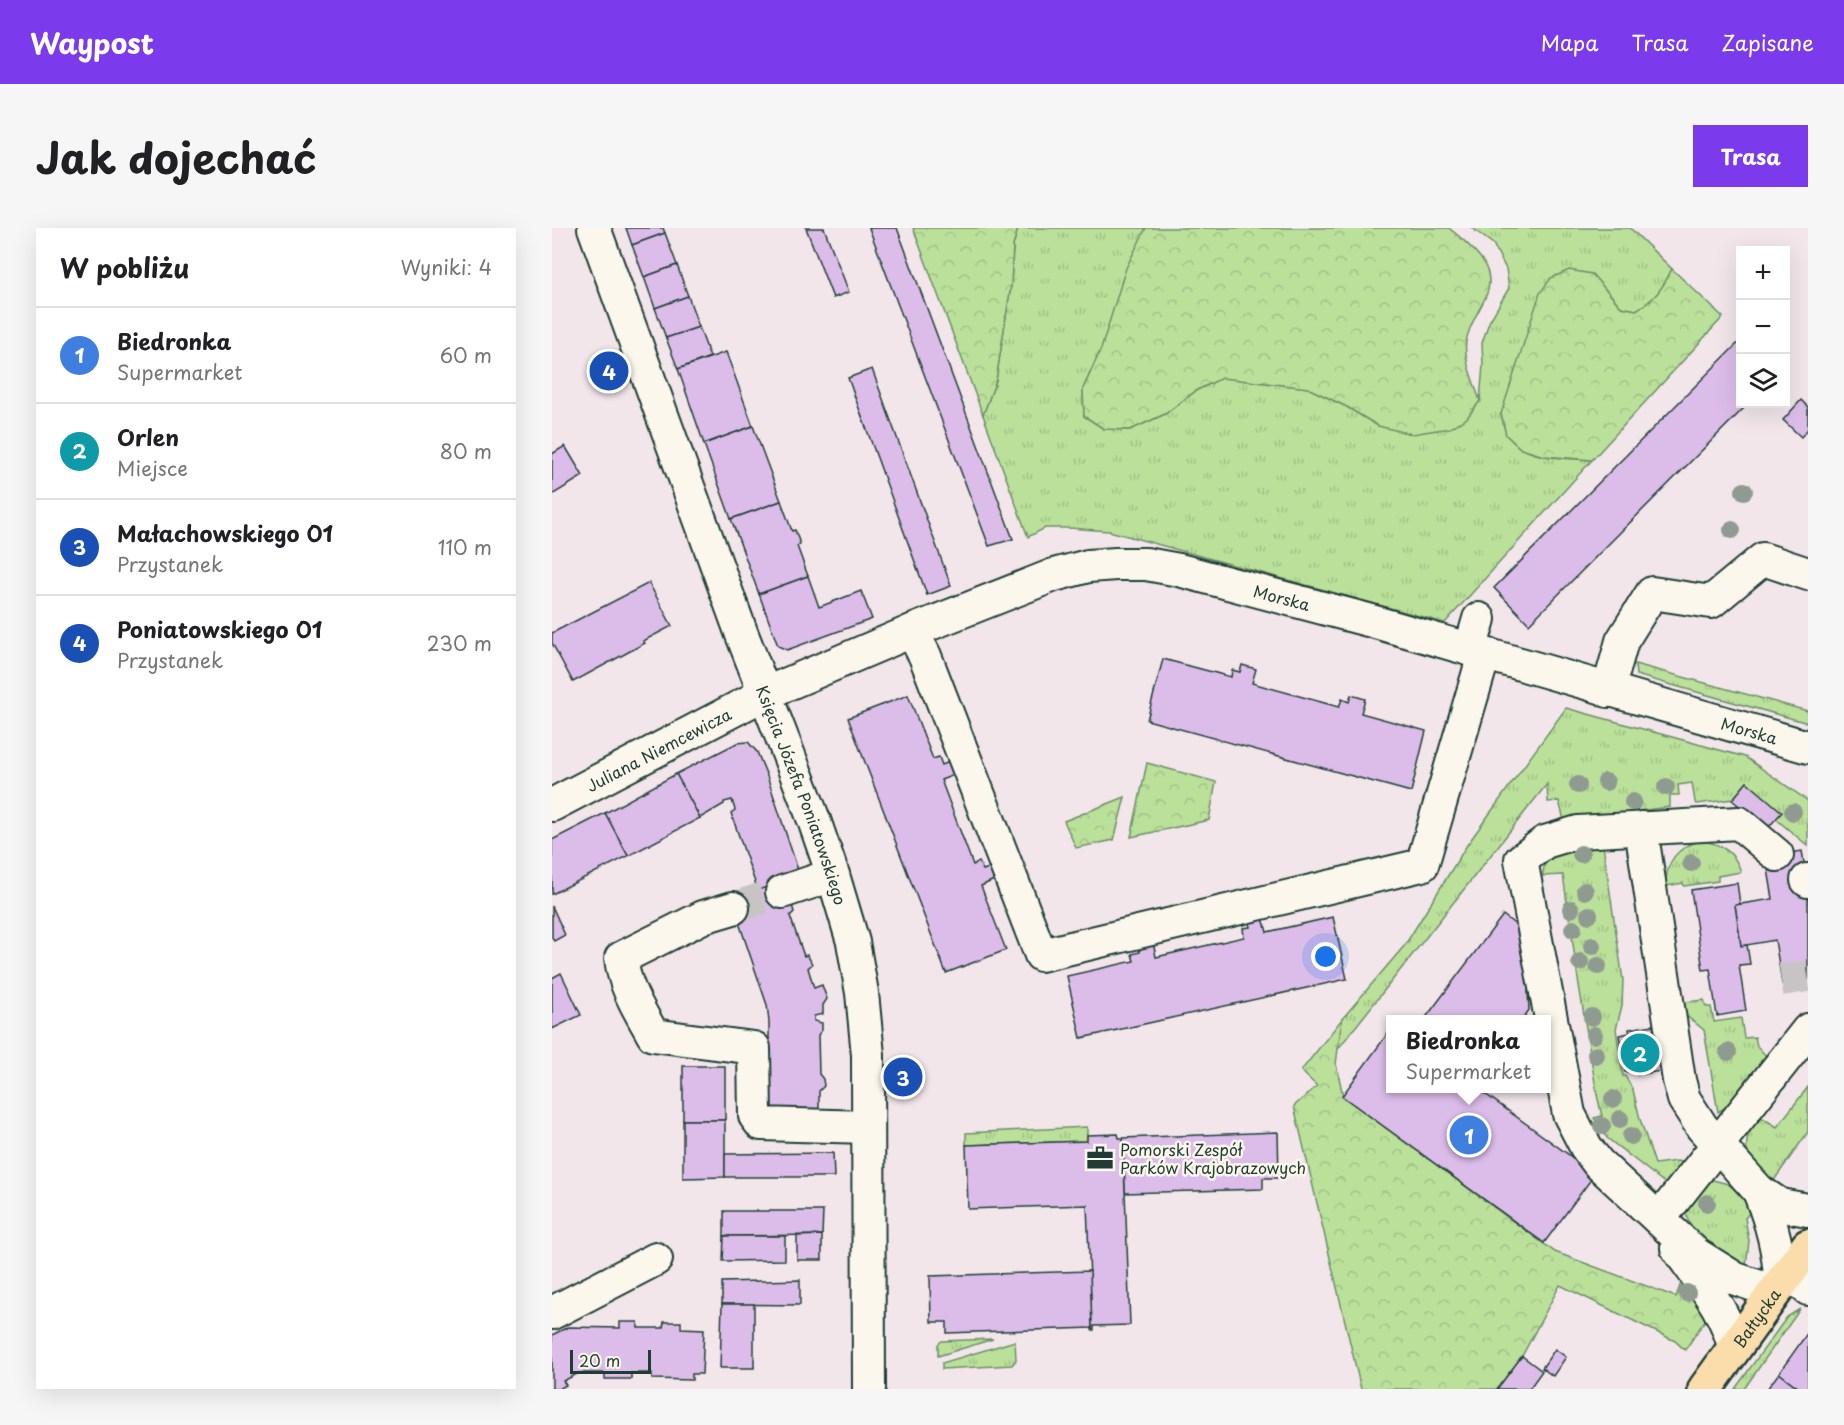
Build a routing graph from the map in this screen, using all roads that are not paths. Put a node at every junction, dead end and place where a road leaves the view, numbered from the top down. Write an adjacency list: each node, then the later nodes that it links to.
1 (594, 228): 7 (street, Księcia Józefa Poniatowskiego)
2 (1808, 574): 6 (street)
3 (1479, 619): 5 (street)
4 (912, 631): 5 (street, Morska); 5 (street); 7 (street, Morska)
5 (1477, 652): 6 (street, Morska)
6 (1608, 691): 8 (street, Morska)
7 (764, 694): 9 (street, Juliana Niemcewicza); 12 (street, Księcia Józefa Poniatowskiego)
8 (1808, 747)
9 (552, 805)
10 (1641, 828): 11 (street); 15 (street); 19 (street)
11 (1777, 855)
12 (833, 875): 13 (street); 18 (street, Księcia Józefa Poniatowskiego)
13 (782, 892)
14 (734, 908): 18 (street)
15 (1550, 1015)
16 (1551, 1019): 22 (street)
17 (1808, 1030): 19 (street)
18 (868, 1126): 28 (street, Księcia Józefa Poniatowskiego)
19 (1717, 1145): 20 (street); 22 (street)
20 (1759, 1191): 21 (street); 25 (street)
21 (1808, 1210)
22 (1659, 1219): 25 (street); 27 (street)
23 (1808, 1246): 25 (main road, Bałtycka)
24 (656, 1259): 26 (street)
25 (1788, 1284): 27 (main road, Bałtycka)
26 (552, 1313)
27 (1734, 1349): 29 (main road, Bałtycka)
28 (869, 1389)
29 (1705, 1389)

